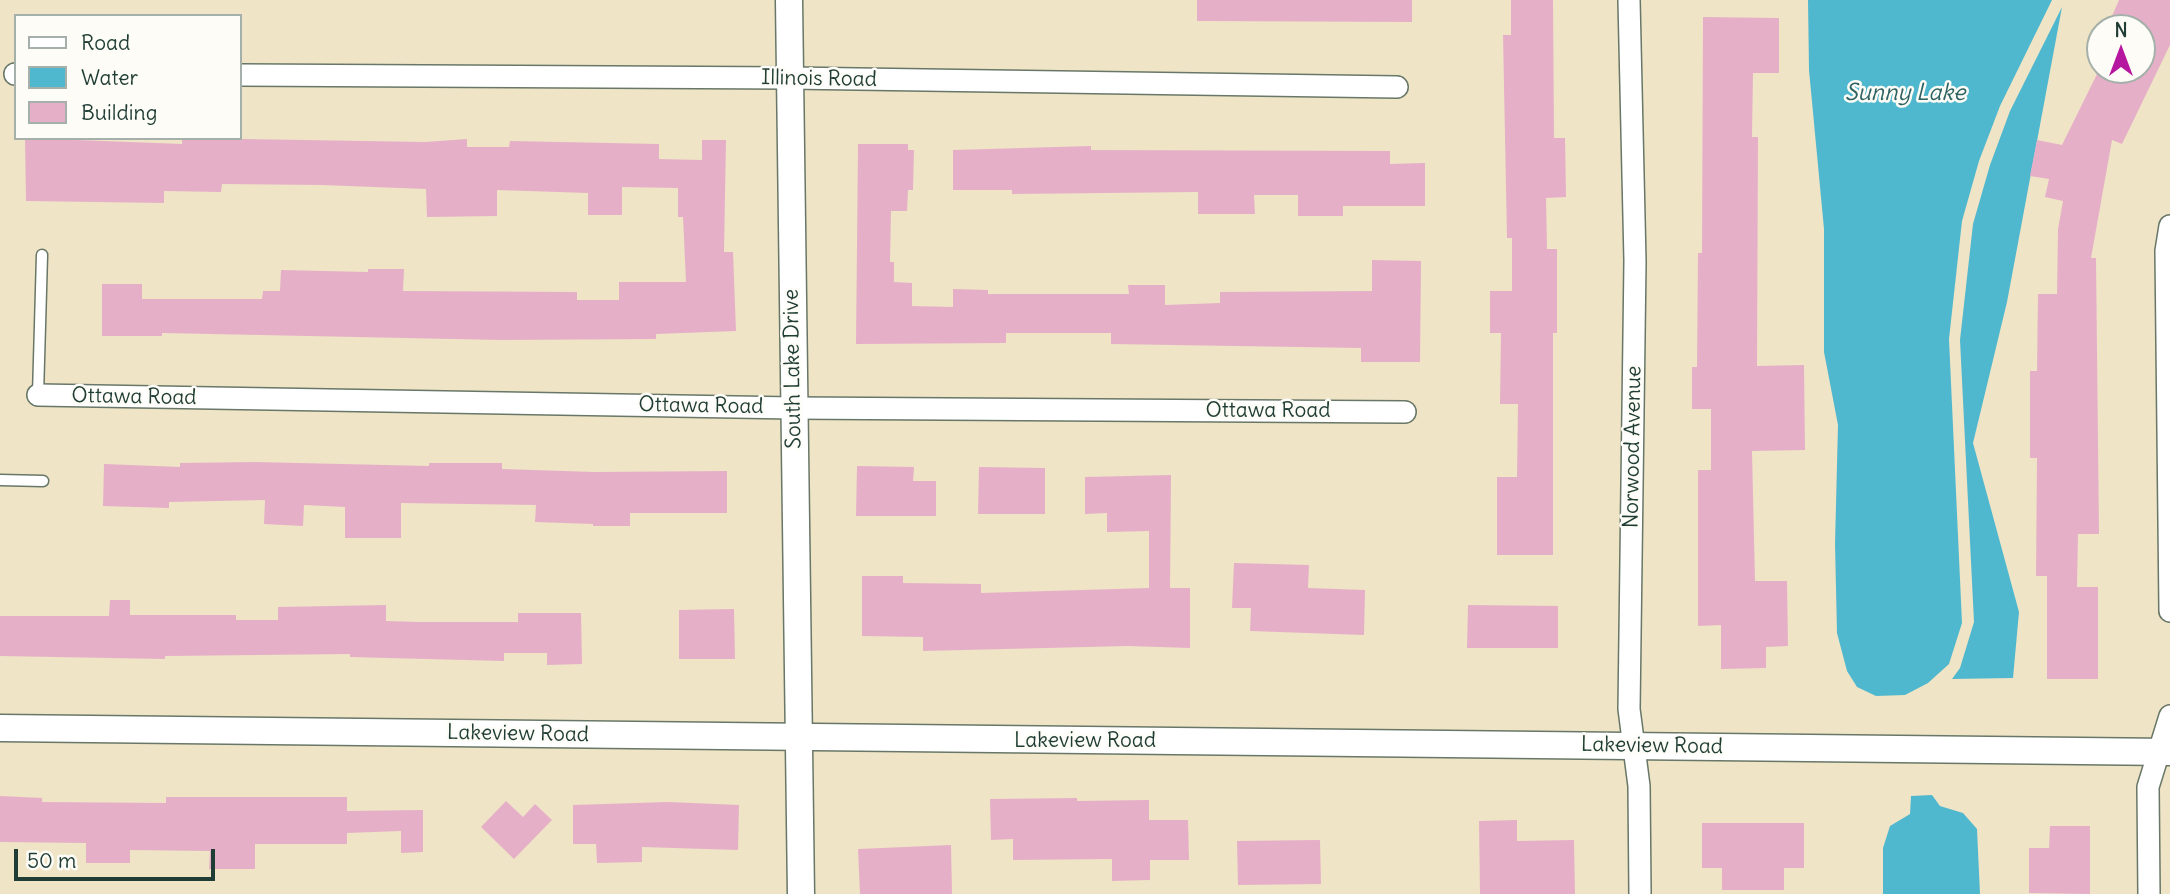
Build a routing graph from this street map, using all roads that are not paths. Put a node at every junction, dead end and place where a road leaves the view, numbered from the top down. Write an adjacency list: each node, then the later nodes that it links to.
1 (789, 0): 4 (street, South Lake Drive)
2 (1629, 0): 18 (street, Norwood Avenue)
3 (242, 75): 4 (street, Illinois Road)
4 (790, 78): 5 (street, Illinois Road); 10 (street, South Lake Drive)
5 (1397, 88)
6 (2170, 226): 8 (street)
7 (41, 255): 9 (lane)
8 (2168, 331): 14 (street)
9 (38, 395): 10 (street, Ottawa Road)
10 (793, 408): 11 (street, Ottawa Road); 17 (street, South Lake Drive)
11 (1405, 412)
12 (0, 481): 13 (lane)
13 (43, 481)
14 (2170, 611)
15 (2170, 716): 19 (street)
16 (0, 727): 17 (street, Lakeview Road)
17 (798, 738): 18 (street, Lakeview Road); 20 (street, South Lake Drive)
18 (1635, 746): 19 (street, Lakeview Road); 21 (street, Norwood Avenue)
19 (2165, 752): 22 (street)
20 (801, 894)
21 (1640, 894)
22 (2149, 894)

